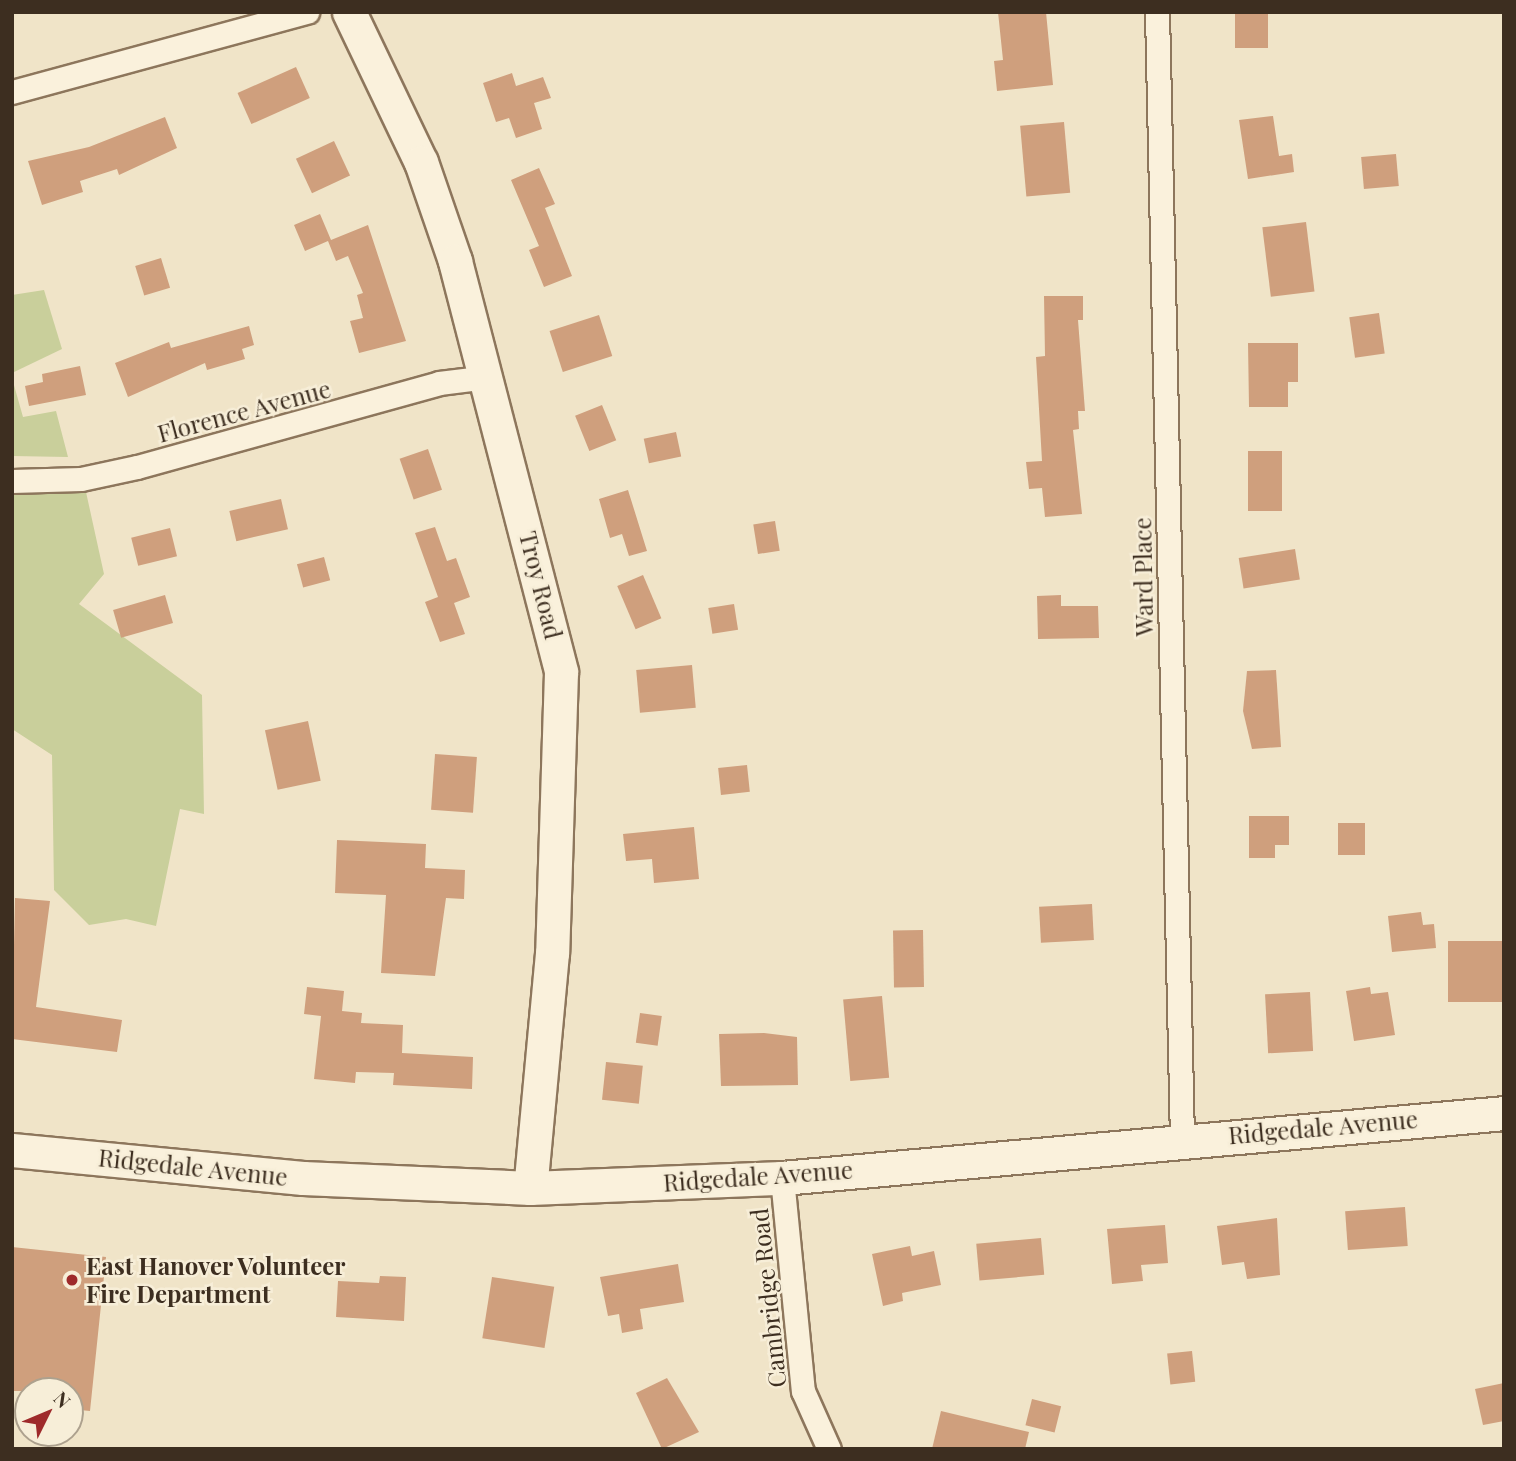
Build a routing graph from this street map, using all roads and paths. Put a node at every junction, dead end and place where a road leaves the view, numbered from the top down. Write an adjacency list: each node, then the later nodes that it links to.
1 (307, 12): 4 (street)
2 (349, 12): 5 (main road, Troy Road)
3 (1157, 12): 8 (street, Ward Place)
4 (12, 92)
5 (487, 377): 6 (street, Florence Avenue); 11 (main road, Troy Road)
6 (12, 481)
7 (1504, 1113): 8 (main road, Ridgedale Avenue)
8 (1182, 1140): 10 (main road, Ridgedale Avenue)
9 (12, 1150): 11 (main road, Ridgedale Avenue)
10 (782, 1178): 11 (main road, Ridgedale Avenue); 12 (street, Cambridge Road)
11 (530, 1188)
12 (828, 1449)

